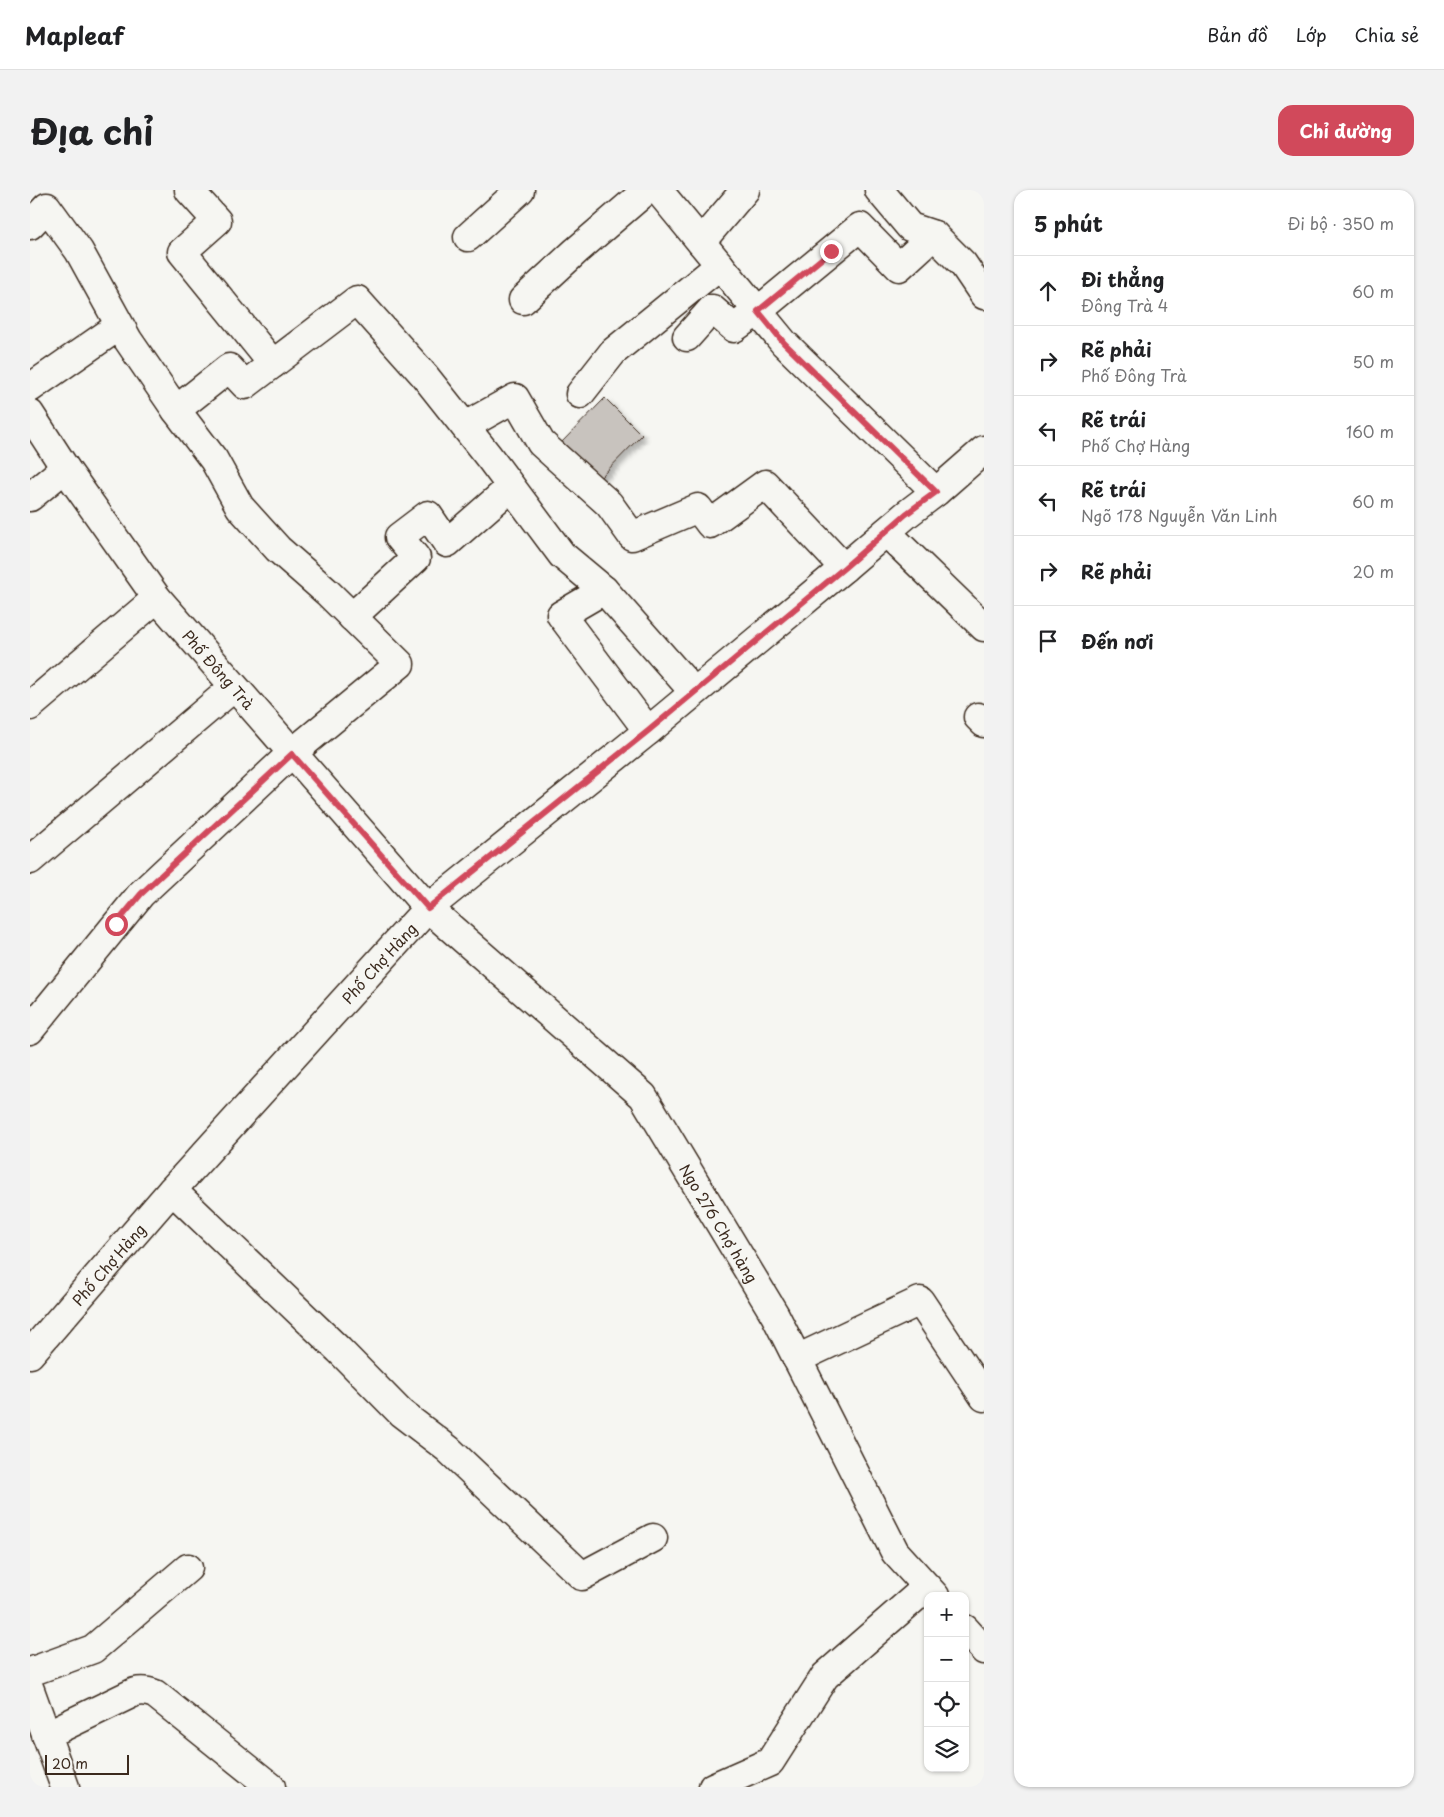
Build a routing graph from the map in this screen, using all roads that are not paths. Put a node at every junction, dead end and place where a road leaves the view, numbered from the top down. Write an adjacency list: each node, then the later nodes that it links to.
1 (189, 190): 17 (street)
2 (520, 190): 9 (street)
3 (647, 190): 13 (street)
4 (658, 190): 10 (street)
5 (745, 190): 10 (street)
6 (879, 190): 8 (street)
7 (30, 225): 15 (street)
8 (934, 234): 12 (street); 14 (street)
9 (468, 237)
10 (701, 242): 11 (street)
11 (720, 265): 14 (street); 19 (street)
12 (984, 296)
13 (523, 300)
14 (758, 311): 16 (street); 26 (street)
15 (119, 326): 18 (street); 20 (street)
16 (687, 337)
17 (273, 364): 20 (street); 22 (street)
18 (30, 388)
19 (580, 394)
20 (176, 410): 32 (street)
21 (30, 414): 24 (street, Phố Đông Trà)
22 (464, 426): 25 (street); 29 (street)
23 (984, 450): 26 (street, Phố Chợ Hàng)
24 (64, 468): 27 (street); 31 (street, Phố Đông Trà)
25 (511, 487): 30 (street); 32 (street)
26 (936, 492): 28 (street, Phố Chợ Hàng)
27 (30, 497)
28 (886, 532): 29 (street, Phố Chợ Hàng); 33 (street)
29 (844, 568): 35 (street, Phố Chợ Hàng)
30 (604, 590): 35 (street); 37 (street)
31 (158, 598): 34 (street, Phố Đông Trà); 36 (street)
32 (352, 616): 38 (street)
33 (981, 619)
34 (234, 687): 38 (street, Phố Đông Trà); 39 (street)
35 (694, 692): 37 (street, Phố Chợ Hàng)
36 (30, 706)
37 (648, 731): 40 (street, Phố Chợ Hàng)
38 (292, 754): 40 (street, Phố Đông Trà); 41 (street)
39 (30, 860)
40 (428, 908): 42 (street, Phố Chợ Hàng); 44 (street, Ngo 276 Chợ hàng)
41 (30, 1030)
42 (172, 1190): 43 (street, Phố Chợ Hàng); 46 (street)
43 (30, 1354)
44 (797, 1359): 45 (street); 48 (street, Ngo 276 Chợ hàng)
45 (984, 1398)
46 (653, 1538)
47 (188, 1568): 52 (street)
48 (931, 1592)
49 (924, 1598): 57 (street)
50 (969, 1633): 51 (street)
51 (984, 1650)
52 (30, 1672)
53 (30, 1690): 54 (street)
54 (46, 1735): 55 (street); 56 (street)
55 (65, 1787)
56 (271, 1787)
57 (713, 1787)

